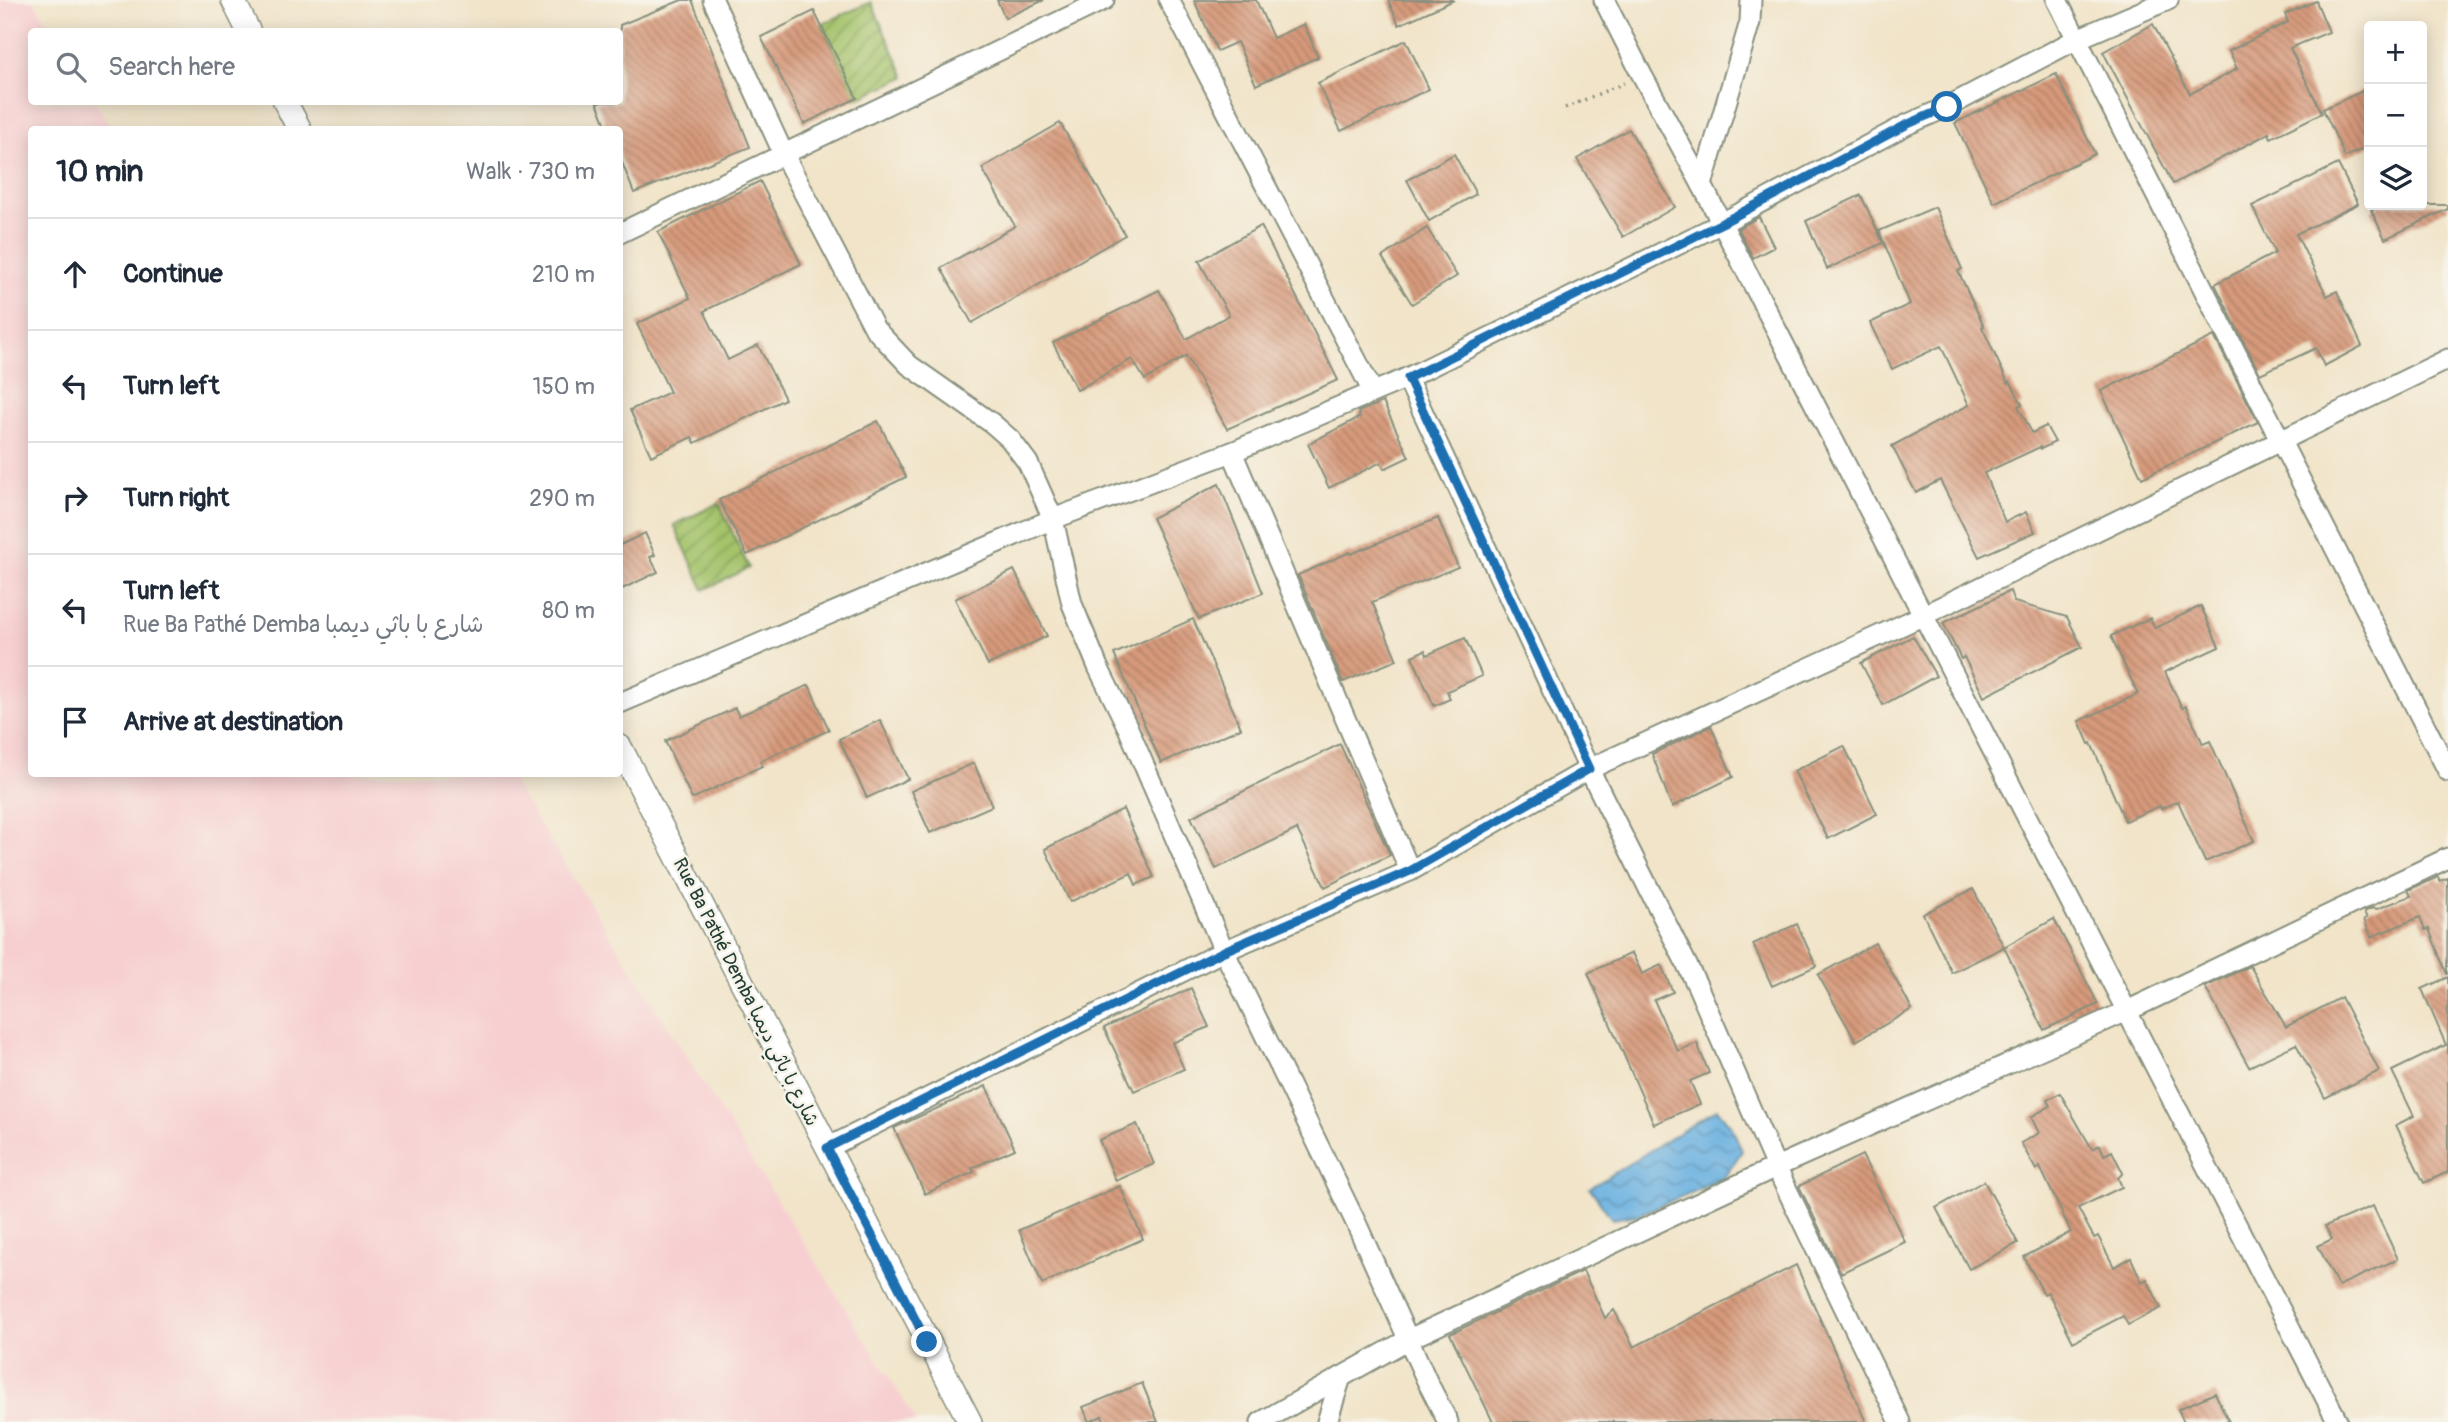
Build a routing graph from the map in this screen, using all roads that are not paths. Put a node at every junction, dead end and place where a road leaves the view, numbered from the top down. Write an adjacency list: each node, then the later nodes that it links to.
1 (233, 0): 9 (street)
2 (713, 0): 13 (street)
3 (1104, 0): 13 (street)
4 (1169, 0): 19 (street)
5 (1604, 0): 14 (street)
6 (1751, 0): 14 (street)
7 (2057, 0): 10 (street)
8 (2168, 0): 10 (street)
9 (247, 28)
10 (2077, 40): 15 (street); 20 (street)
11 (287, 105): 12 (street)
12 (298, 126)
13 (785, 155): 16 (street); 22 (street)
14 (1702, 185): 15 (street)
15 (1722, 223): 18 (street); 23 (street)
16 (623, 232)
17 (2448, 359): 20 (street)
18 (1408, 378): 19 (street); 26 (street)
19 (1373, 392): 21 (street)
20 (2280, 440): 23 (street); 27 (street)
21 (1232, 452): 22 (street); 29 (street)
22 (1053, 519): 24 (street); 30 (street)
23 (1924, 614): 26 (street); 31 (street)
24 (623, 703)
25 (623, 753): 32 (street, Rue Ba Pathé Demba شارع با باثي ديمبا)
26 (1589, 769): 29 (street); 33 (street)
27 (2448, 771)
28 (2448, 858): 31 (street)
29 (1410, 871): 30 (street)
30 (1224, 951): 32 (street); 34 (street)
31 (2127, 1012): 33 (street); 41 (street)
32 (827, 1148): 36 (street, Rue Ba Pathé Demba شارع با باثي ديمبا)
33 (1776, 1167): 34 (street); 40 (street)
34 (1409, 1339): 35 (street); 39 (street)
35 (1341, 1377): 37 (street); 38 (street)
36 (970, 1422)
37 (1261, 1422)
38 (1327, 1422)
39 (1448, 1422)
40 (1900, 1422)
41 (2338, 1422)

